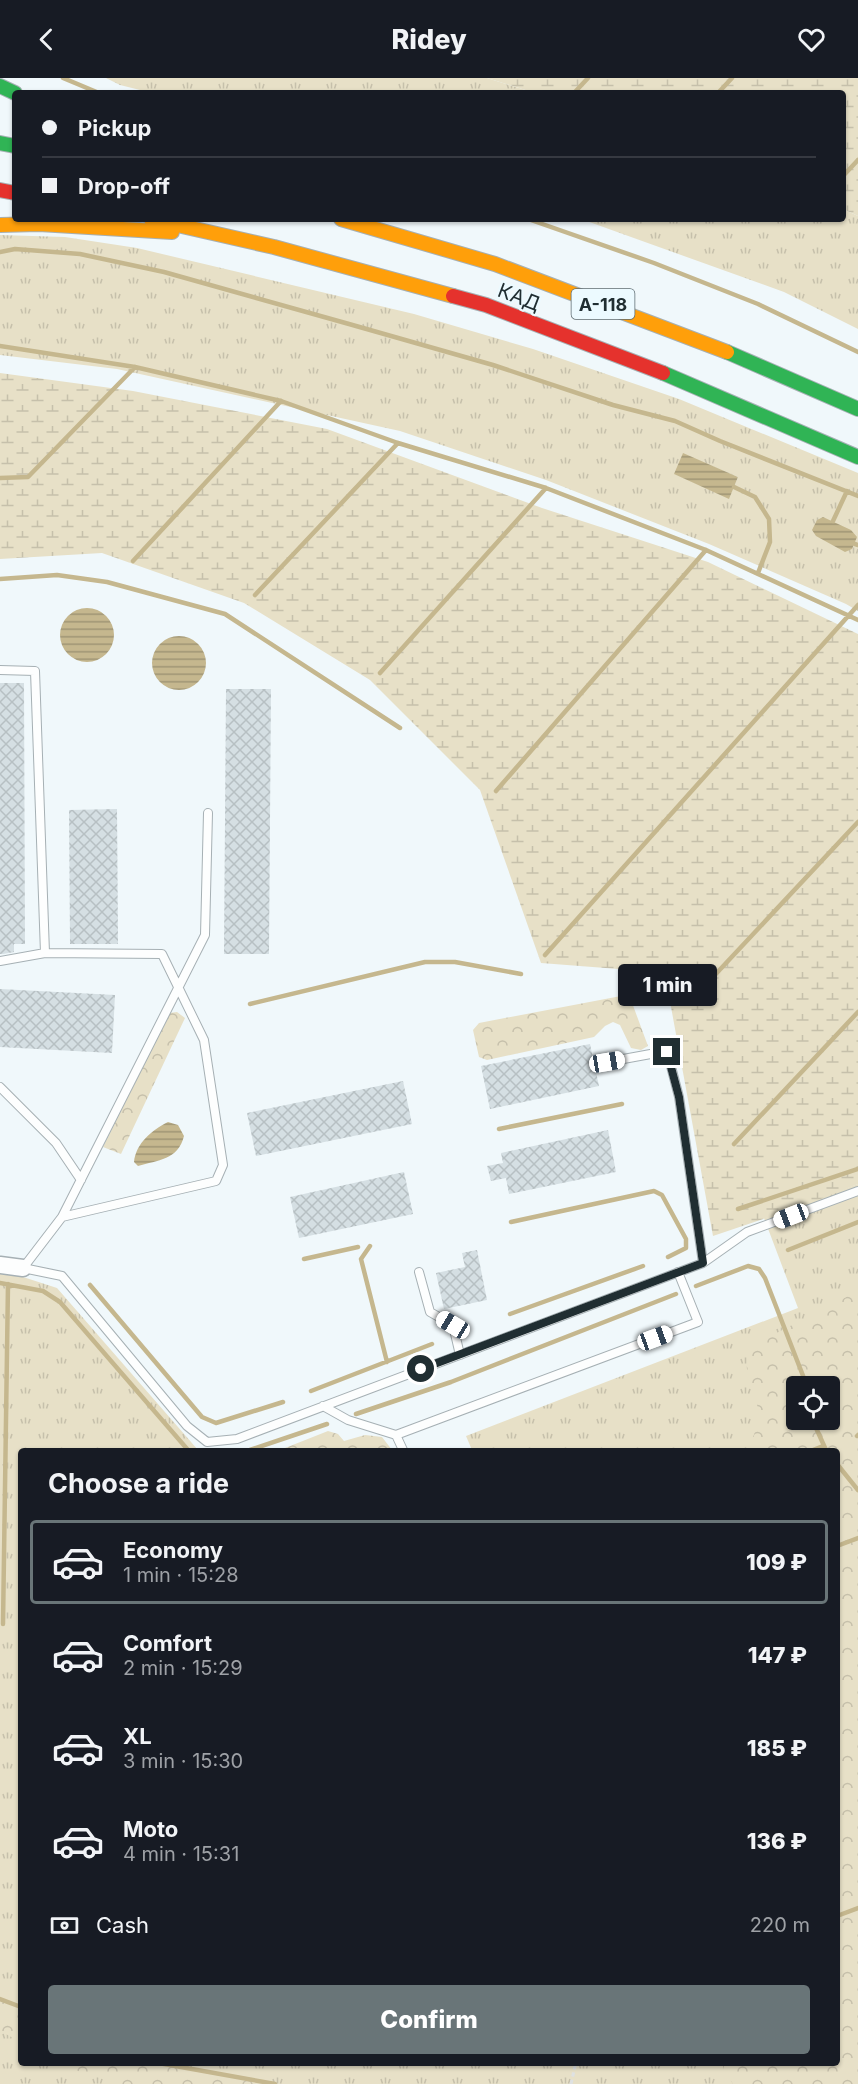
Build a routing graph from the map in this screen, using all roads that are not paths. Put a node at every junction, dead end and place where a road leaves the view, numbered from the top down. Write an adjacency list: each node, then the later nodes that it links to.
1 (164, 222): 4 (main road, КАД / А-118)
2 (351, 222): 5 (main road, КАД / А-118)
3 (0, 225): 4 (main road)
4 (225, 236): 6 (main road, КАД / А-118)
5 (858, 409)
6 (858, 457)
7 (0, 670): 9 (lane)
8 (208, 813): 11 (lane)
9 (45, 953): 10 (lane); 11 (lane)
10 (0, 961)
11 (178, 987): 14 (lane); 16 (lane)
12 (607, 1062): 17 (lane)
13 (0, 1087): 14 (lane)
14 (81, 1180): 16 (lane)
15 (858, 1191): 17 (lane)
16 (62, 1216): 19 (lane)
17 (703, 1263): 21 (lane)
18 (0, 1265): 19 (street)
19 (23, 1268): 25 (lane)
20 (419, 1272): 22 (lane)
21 (678, 1272): 22 (lane); 24 (lane)
22 (460, 1355): 23 (lane)
23 (324, 1406): 24 (lane); 25 (lane)
24 (396, 1435): 27 (lane)
25 (207, 1442): 26 (lane)
26 (212, 1448)
27 (402, 1448)

